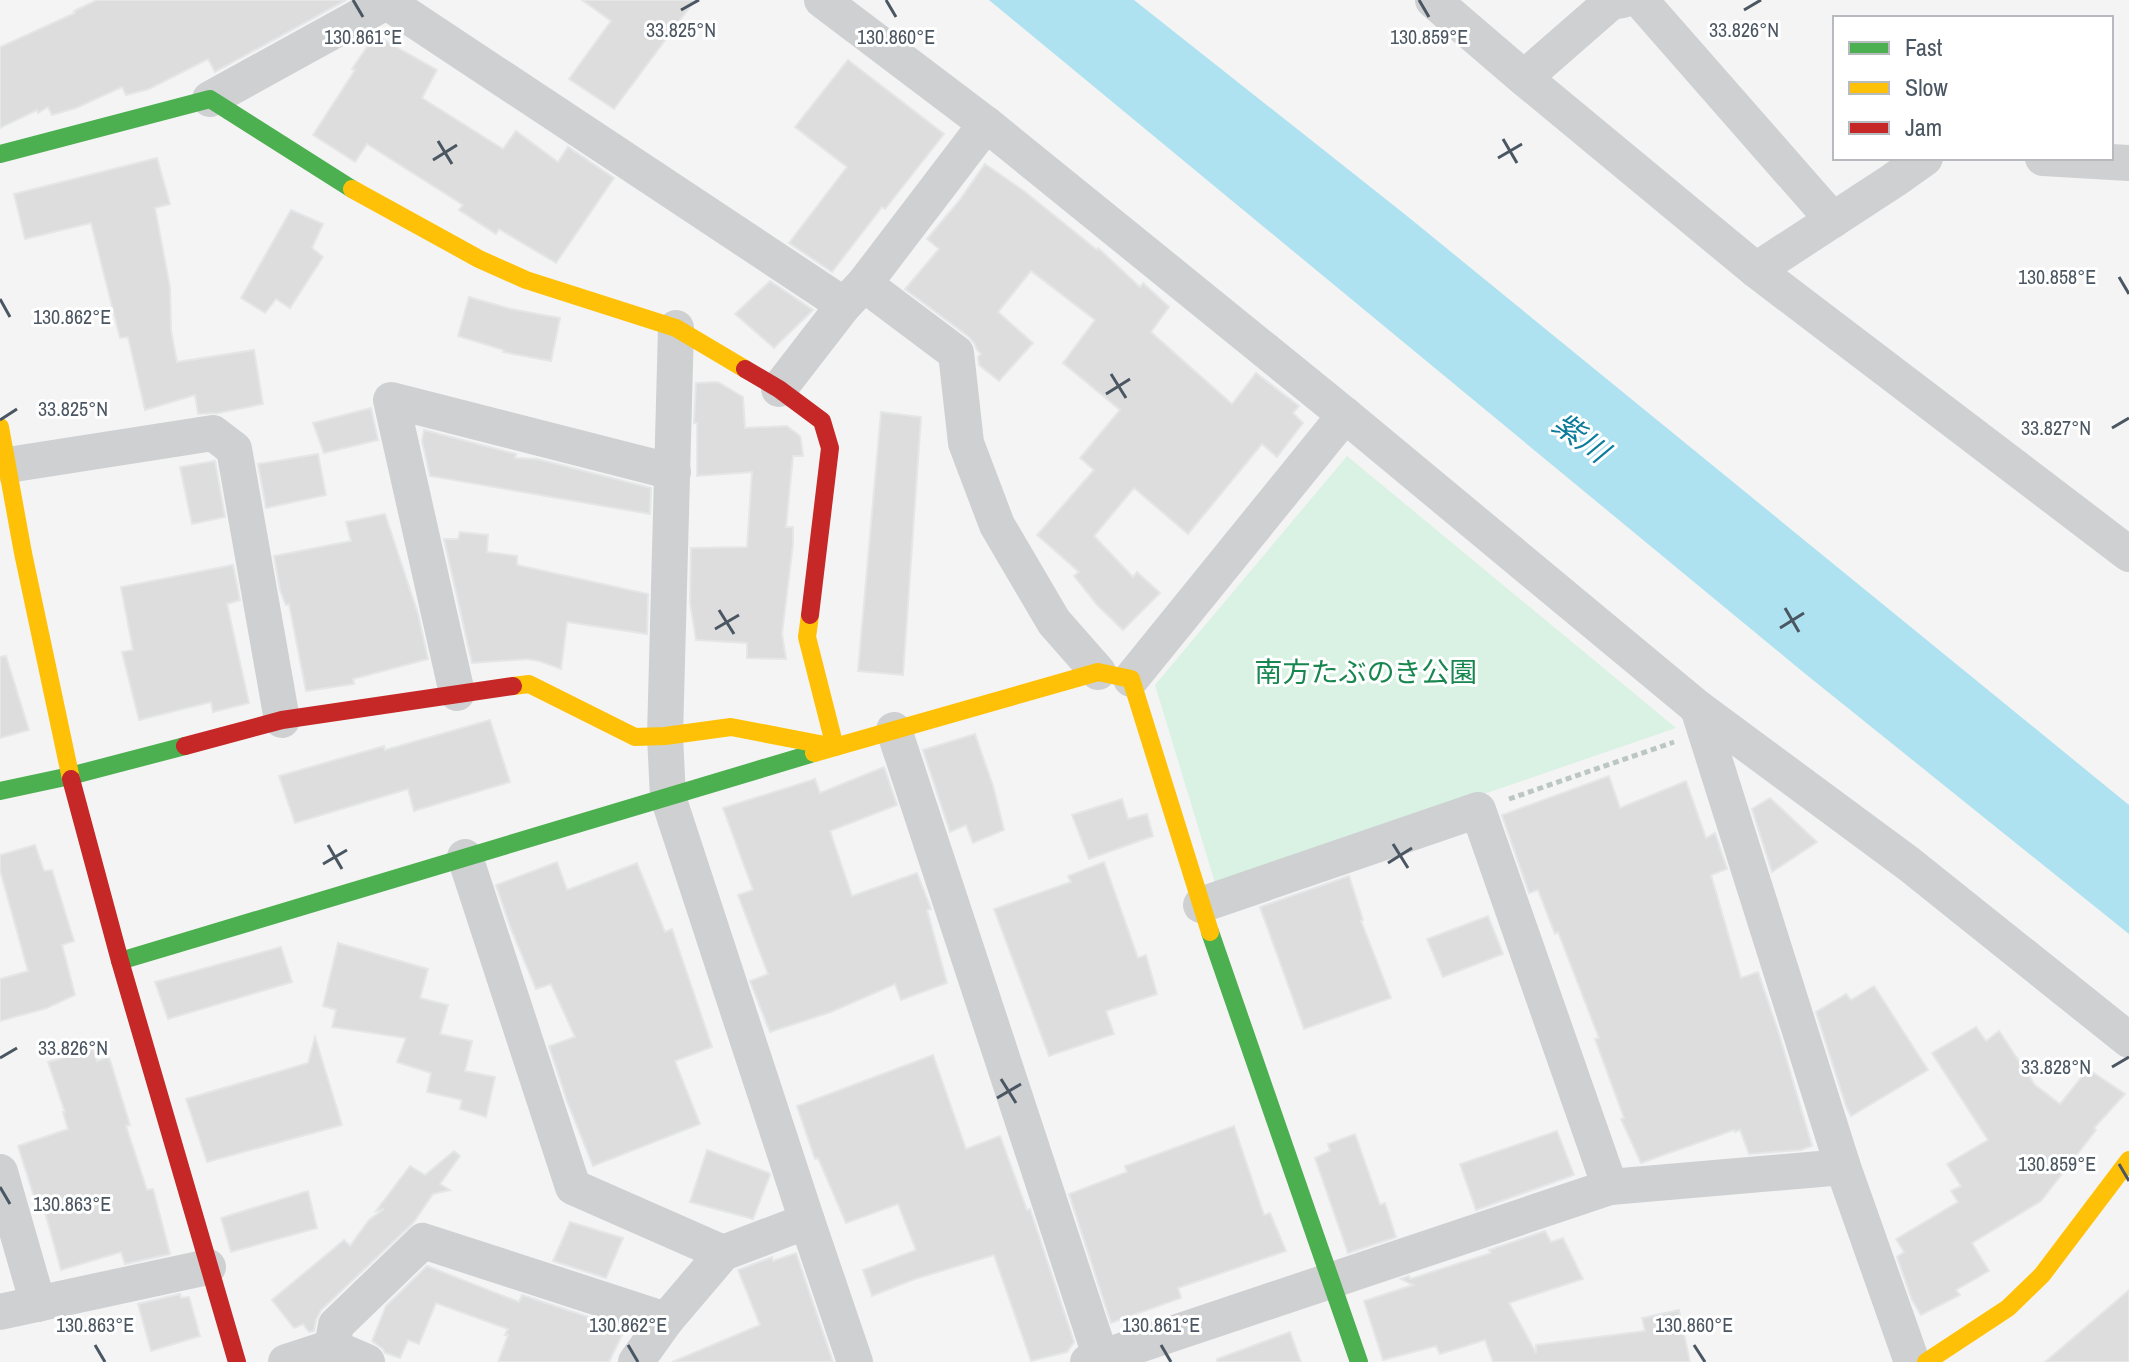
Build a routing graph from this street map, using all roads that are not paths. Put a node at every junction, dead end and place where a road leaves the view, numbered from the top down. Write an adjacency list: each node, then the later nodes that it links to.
1 (822, 0): 8 (street)
2 (1433, 0): 6 (street)
3 (1623, 0): 6 (street)
4 (1640, 0): 13 (street)
5 (385, 1): 7 (street); 15 (street)
6 (1524, 78): 14 (street)
7 (210, 99): 9 (street); 16 (street)
8 (986, 124): 15 (street); 18 (street)
9 (0, 154)
10 (1922, 160): 13 (street)
11 (2077, 160): 12 (street)
12 (2129, 163)
13 (1833, 220): 14 (street)
14 (1756, 270): 22 (street)
15 (854, 295): 17 (street); 24 (street)
16 (676, 328): 17 (street); 21 (street)
17 (779, 389): 30 (street)
18 (1345, 415): 24 (street); 26 (street)
19 (0, 427): 20 (street)
20 (8, 465): 23 (street); 27 (street)
21 (673, 472): 25 (street); 29 (street)
22 (2129, 554)
23 (12, 556): 31 (street)
24 (1115, 676): 28 (street); 35 (street)
25 (457, 693): 27 (street); 29 (street)
26 (1702, 719): 37 (street); 39 (street)
27 (282, 720): 31 (street)
28 (894, 730): 30 (street); 50 (street)
29 (665, 736): 30 (street); 33 (street)
30 (835, 747): 33 (street)
31 (70, 776): 32 (street); 36 (street)
32 (0, 791)
33 (668, 797): 34 (street); 42 (street)
34 (465, 857): 36 (street); 43 (street)
35 (1201, 905): 41 (street); 45 (street)
36 (120, 961): 44 (street)
37 (2129, 1040)
38 (2129, 1160): 58 (street)
39 (1843, 1167): 41 (street); 57 (street)
40 (0, 1172): 46 (street)
41 (1610, 1187): 45 (street)
42 (807, 1221): 43 (street); 55 (street)
43 (723, 1253): 48 (street)
44 (208, 1267): 46 (street); 51 (street)
45 (1331, 1282): 50 (street); 56 (street)
46 (38, 1304): 47 (street)
47 (0, 1312)
48 (666, 1320): 49 (street); 54 (street)
49 (332, 1347): 52 (street); 53 (street)
50 (1094, 1360)
51 (237, 1362)
52 (286, 1362)
53 (367, 1362)
54 (636, 1362)
55 (855, 1362)
56 (1359, 1362)
57 (1912, 1362)
58 (1926, 1362)

